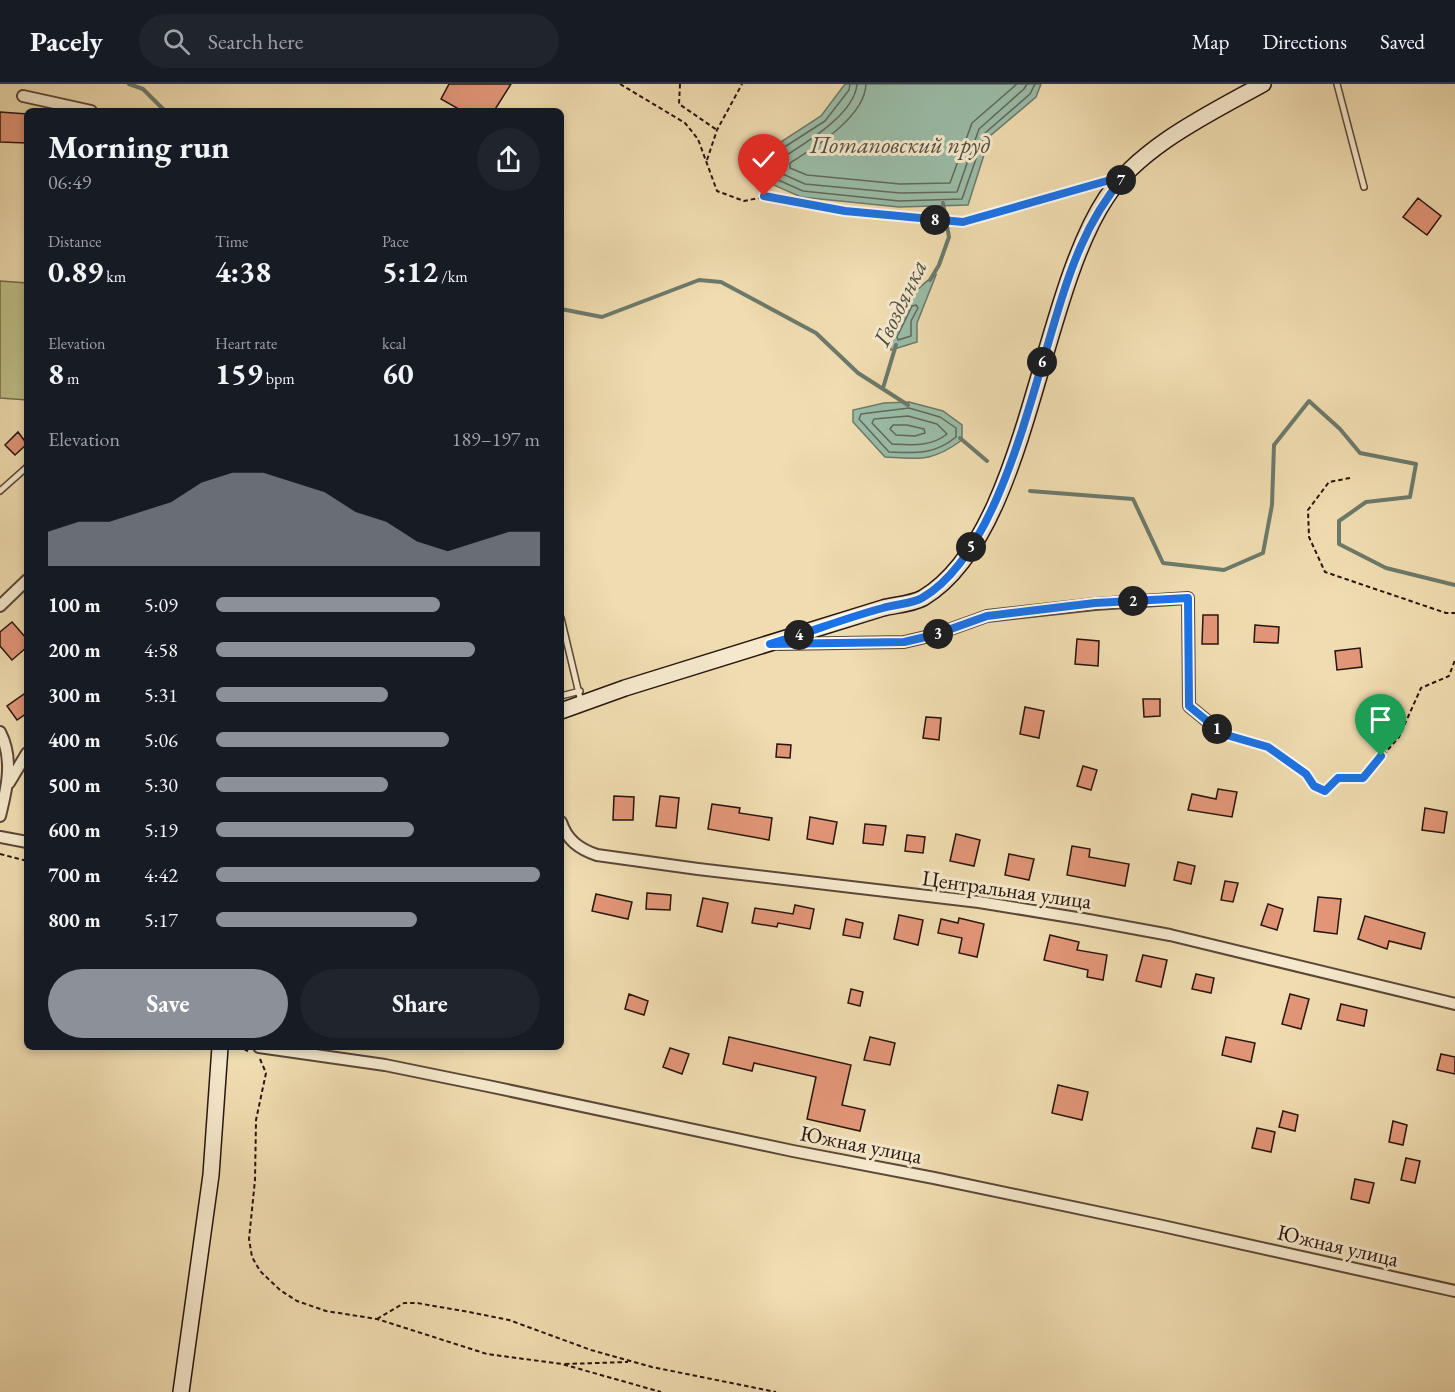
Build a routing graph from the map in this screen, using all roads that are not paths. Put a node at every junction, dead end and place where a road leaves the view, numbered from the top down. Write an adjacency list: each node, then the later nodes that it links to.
1 (1263, 84): 11 (main road)
2 (1336, 84): 5 (lane)
3 (23, 96): 4 (street)
4 (77, 108)
5 (1364, 188)
6 (24, 470): 7 (lane)
7 (0, 491)
8 (24, 583): 9 (street)
9 (0, 606)
10 (564, 630): 13 (lane)
11 (770, 644): 13 (main road); 16 (street)
12 (564, 696): 13 (lane)
13 (581, 698): 14 (main road)
14 (564, 709)
15 (0, 732): 18 (street)
16 (1223, 734)
17 (24, 758): 18 (street)
18 (8, 786): 19 (street)
19 (0, 816)
20 (564, 827): 23 (street, Центральная улица)
21 (0, 837): 22 (street)
22 (24, 841)
23 (1455, 1004)
24 (220, 1050): 27 (main road)
25 (280, 1050): 26 (street, Южная улица)
26 (1455, 1291)
27 (181, 1392)

